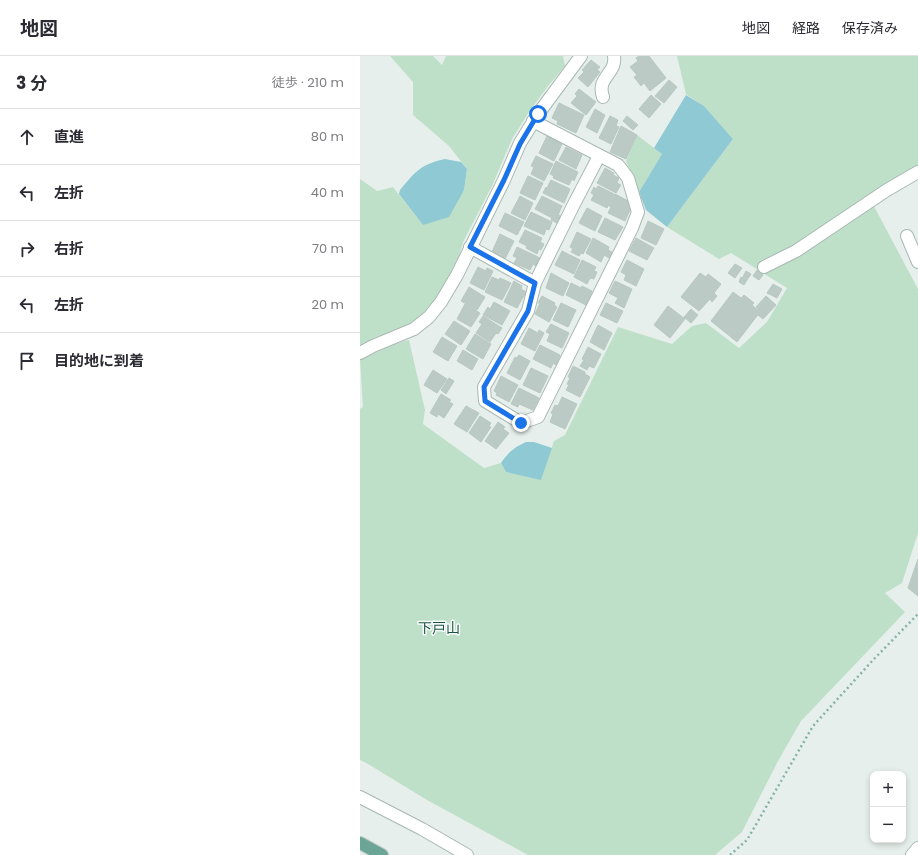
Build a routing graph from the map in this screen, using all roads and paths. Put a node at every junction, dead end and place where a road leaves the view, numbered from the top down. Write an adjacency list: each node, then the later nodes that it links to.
1 (614, 56): 3 (street)
2 (578, 57): 4 (street)
3 (603, 97)
4 (533, 121): 5 (street); 8 (street)
5 (599, 156): 11 (street); 11 (street)
6 (918, 172): 10 (street)
7 (907, 236): 9 (street)
8 (470, 247): 11 (street); 12 (street)
9 (918, 262)
10 (764, 267)
11 (535, 283)
12 (360, 354)
13 (918, 614): 19 (path)
14 (360, 797): 18 (street)
15 (360, 843): 17 (main road)
16 (918, 848): 20 (street)
17 (382, 855)
18 (466, 855)
19 (730, 855)
20 (912, 855)

